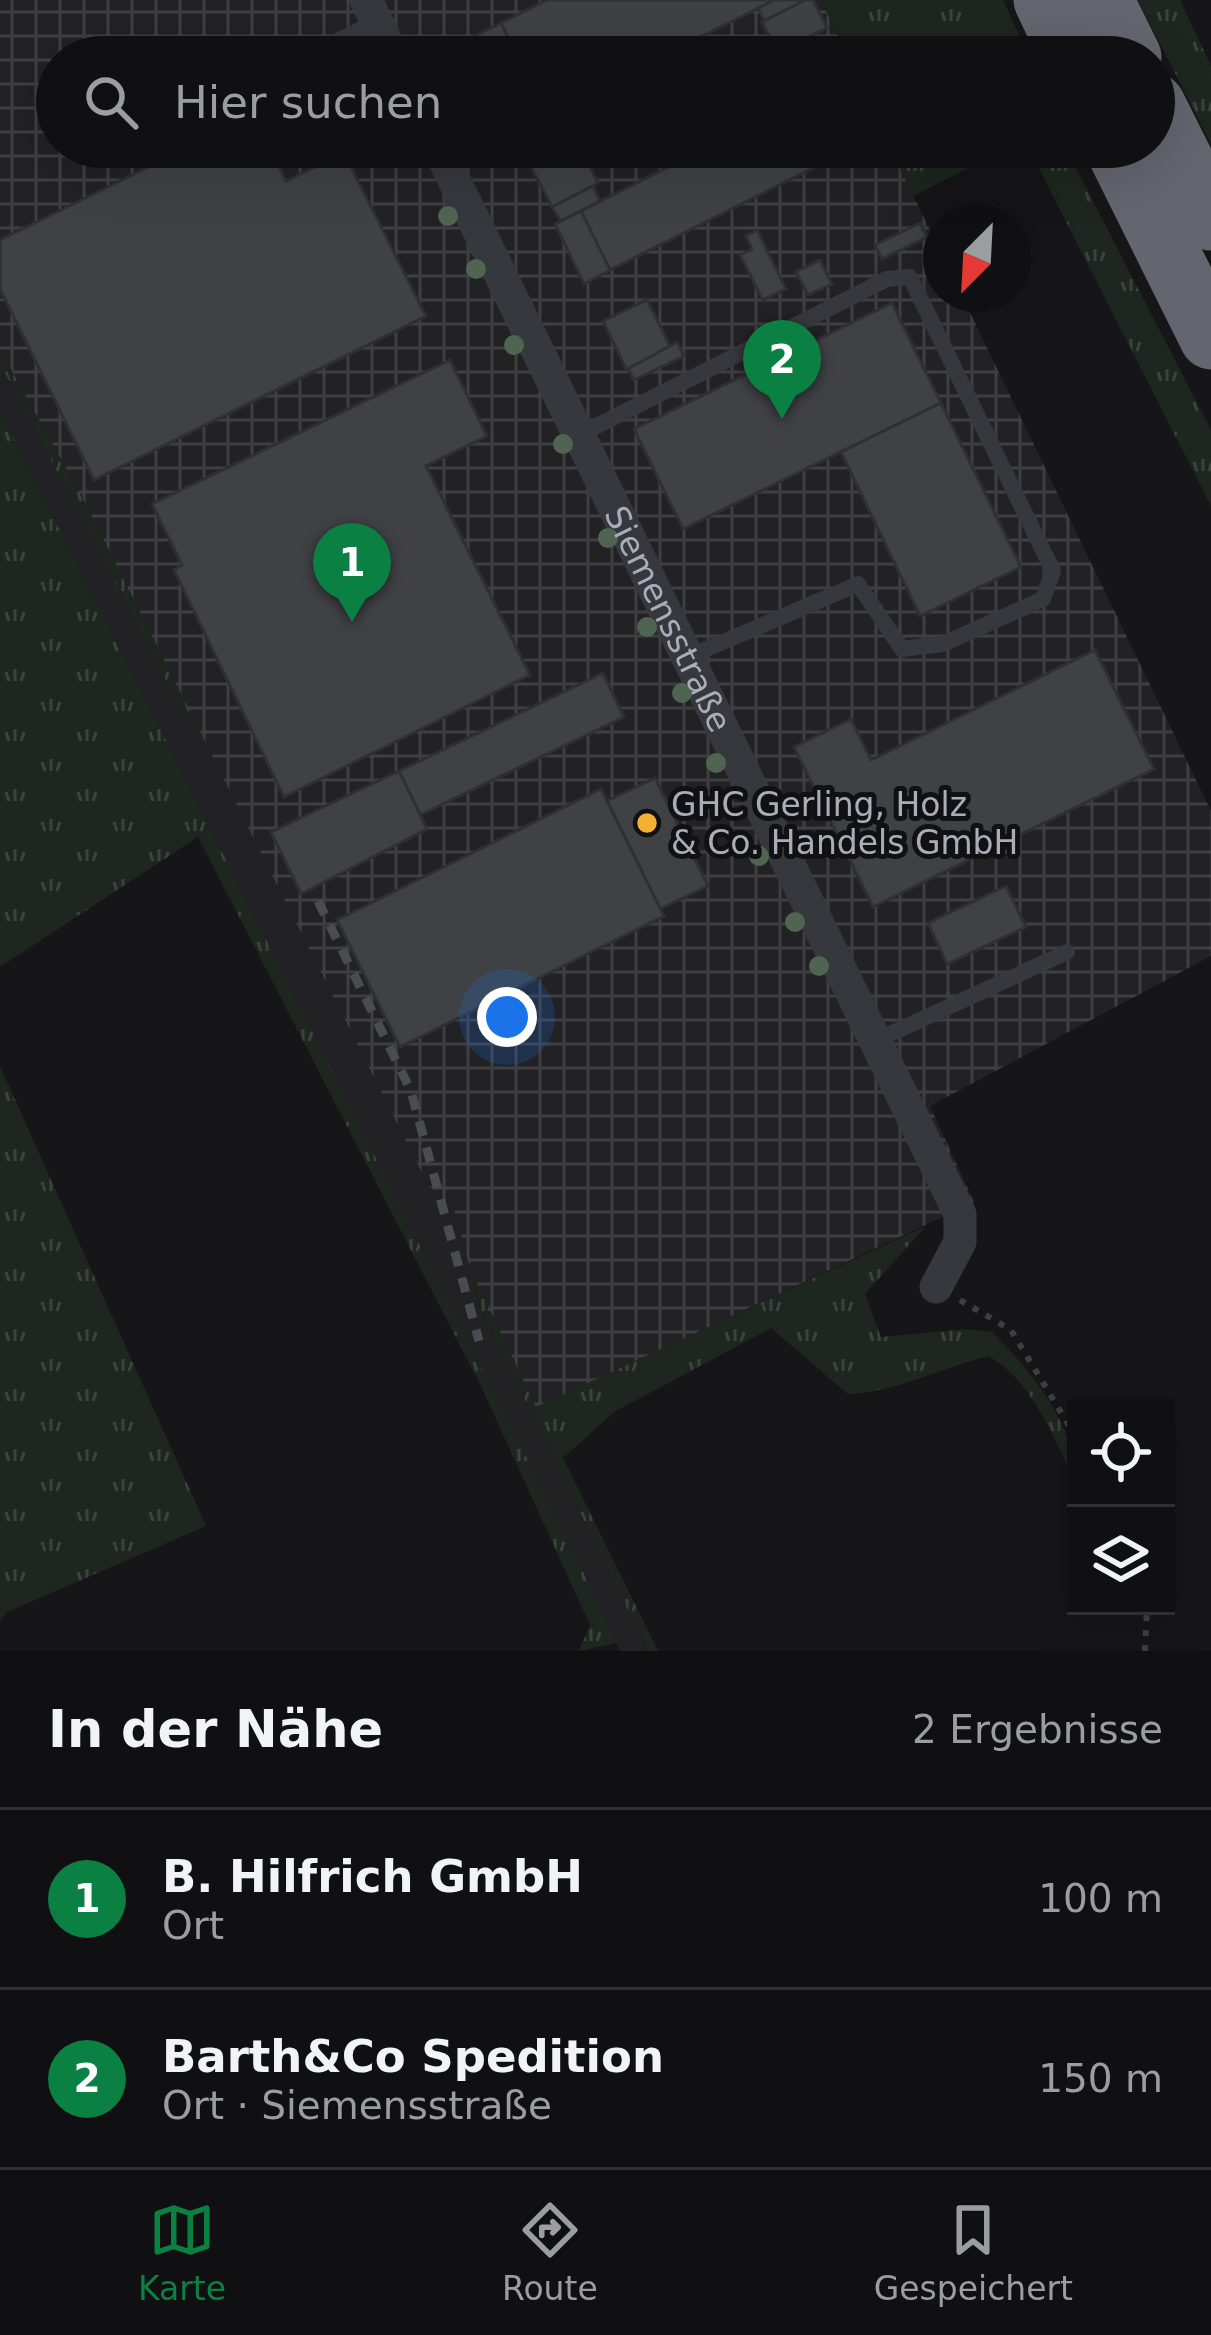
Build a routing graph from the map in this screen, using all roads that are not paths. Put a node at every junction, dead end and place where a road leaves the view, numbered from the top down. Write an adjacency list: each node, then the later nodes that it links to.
1 (1045, 0): 5 (highway)
2 (1102, 0): 6 (highway)
3 (371, 11): 4 (lane)
4 (335, 36)
5 (1062, 36)
6 (1120, 36)
7 (1175, 147): 10 (highway)
8 (448, 168): 12 (street, Siemensstraße)
9 (1126, 168): 11 (highway)
10 (1211, 219)
11 (1211, 338)
12 (579, 435): 13 (street, Siemensstraße); 13 (lane)
13 (688, 657): 15 (street, Siemensstraße)
14 (1066, 952): 15 (lane)
15 (877, 1040): 16 (street, Siemensstraße)
16 (936, 1287)

